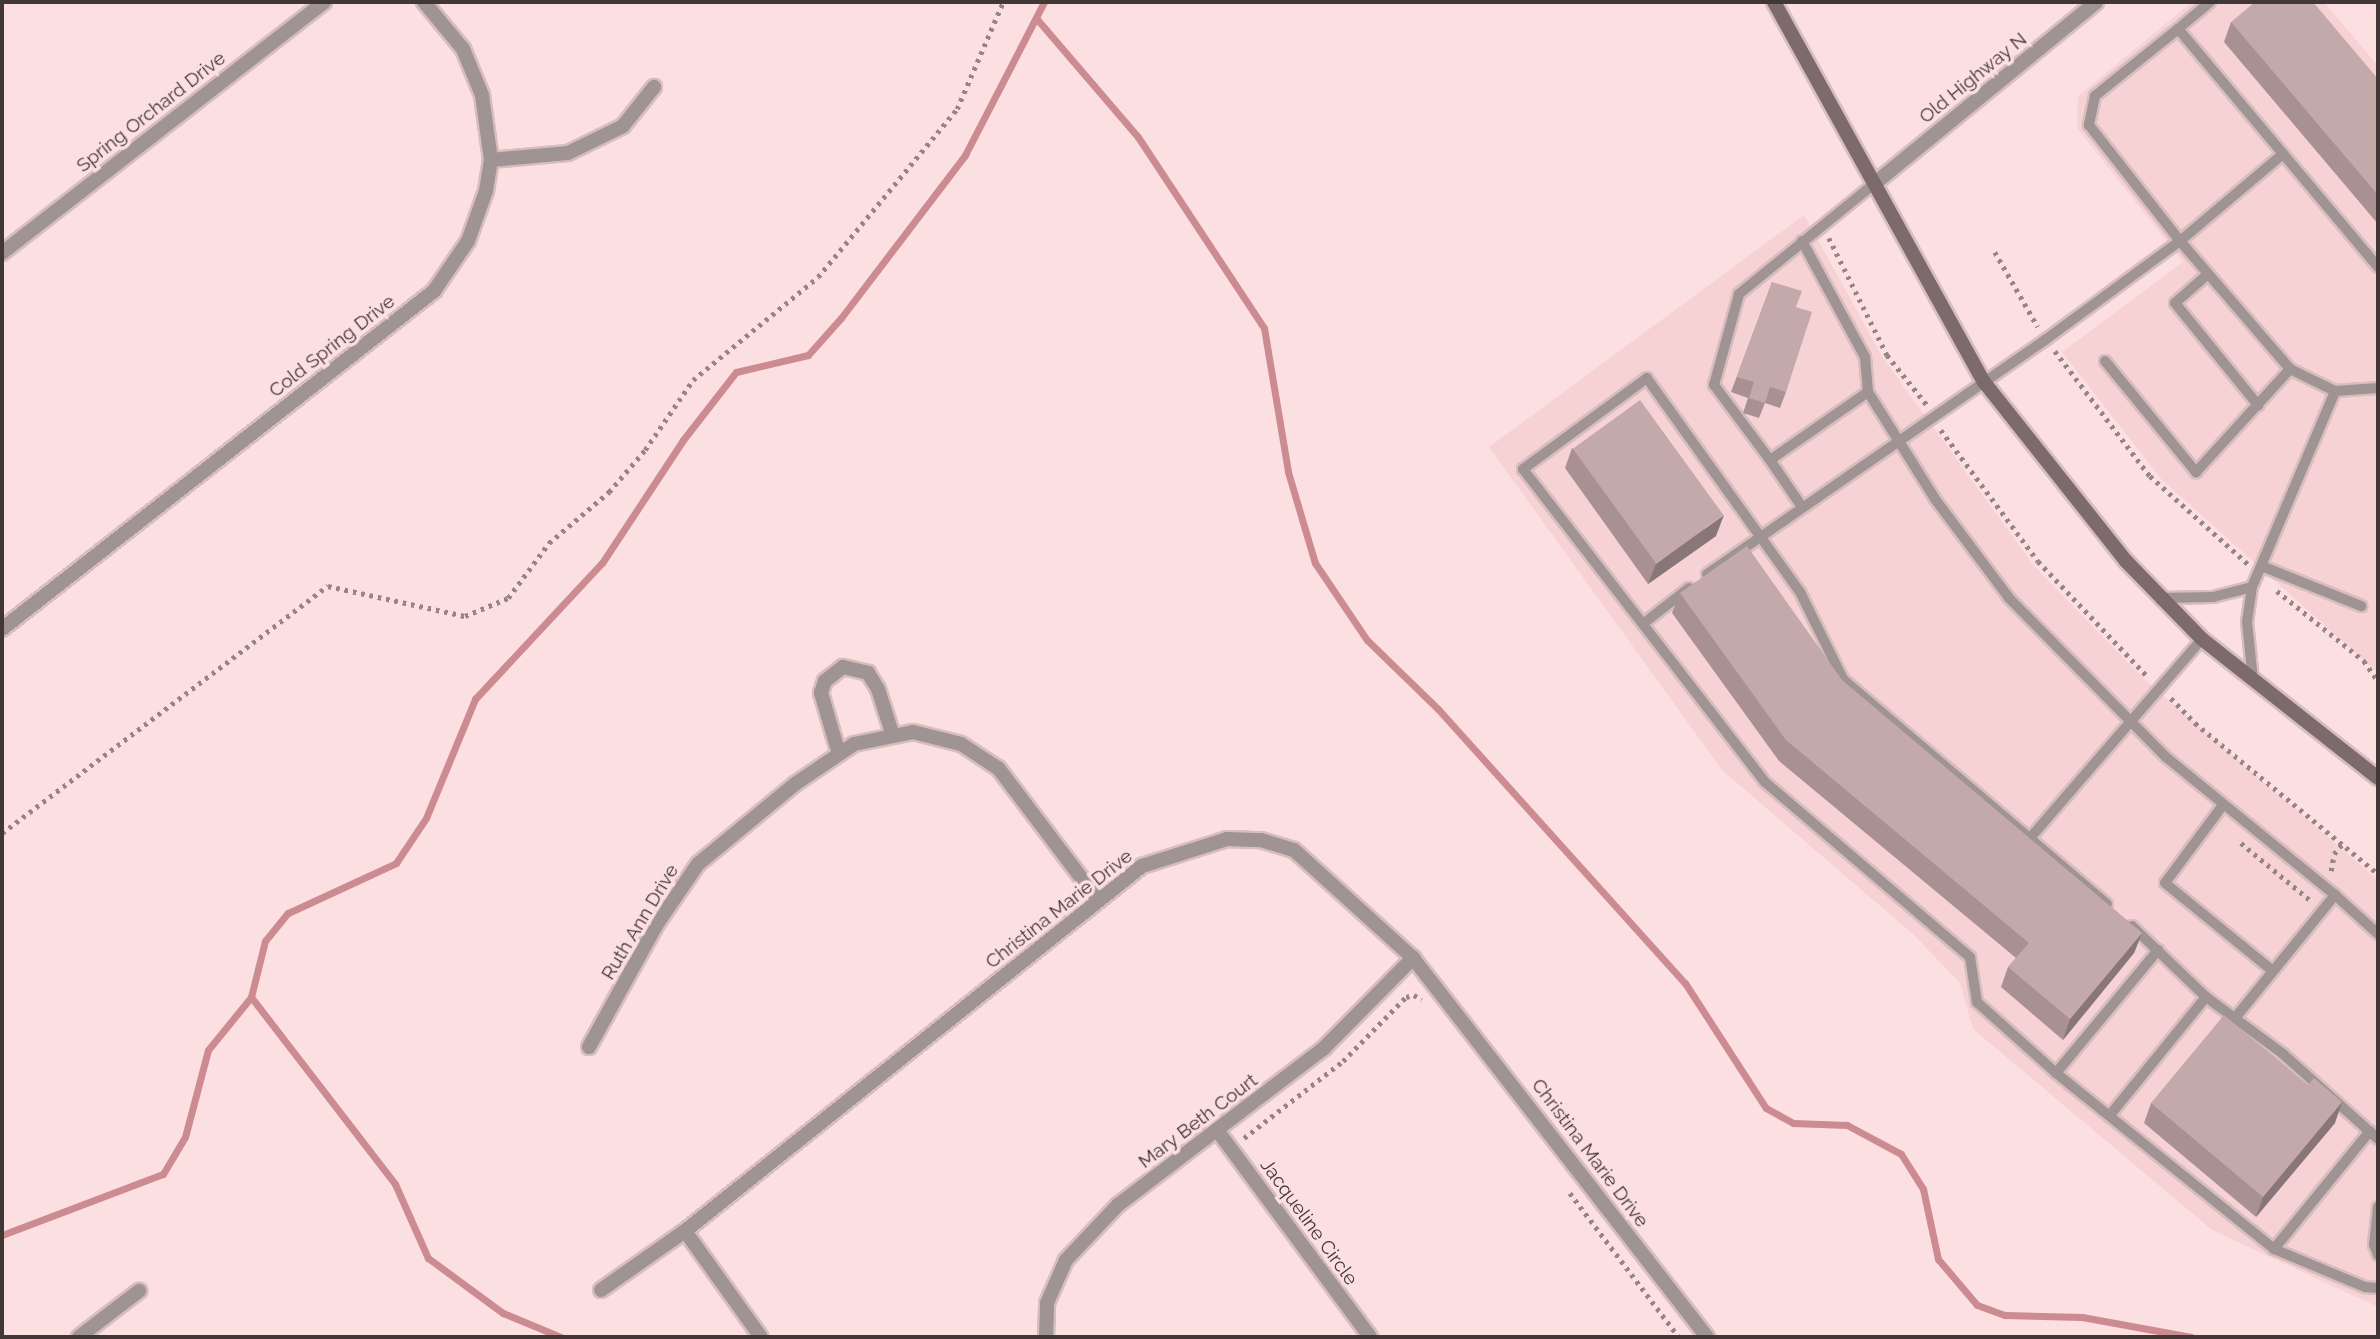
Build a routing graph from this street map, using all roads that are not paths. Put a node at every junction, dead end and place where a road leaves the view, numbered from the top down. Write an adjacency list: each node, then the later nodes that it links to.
1 (324, 2): 13 (street, Spring Orchard Drive)
2 (424, 2): 9 (street, Cold Spring Drive)
3 (1774, 2): 10 (main road)
4 (2096, 2): 10 (street, Old Highway N)
5 (2210, 2): 6 (lane)
6 (2178, 29): 8 (lane); 12 (lane)
7 (654, 87): 9 (street)
8 (2283, 154): 12 (lane); 14 (lane)
9 (491, 160): 32 (street, Cold Spring Drive)
10 (1874, 184): 11 (lane); 18 (main road)
11 (1802, 241): 21 (lane); 24 (lane)
12 (2179, 241): 15 (lane); 18 (lane)
13 (2, 253)
14 (2378, 267)
15 (2208, 274): 17 (lane); 22 (lane)
16 (2105, 361): 22 (lane)
17 (2290, 369): 20 (lane); 22 (lane)
18 (1984, 382): 23 (lane); 29 (main road)
19 (2378, 388): 20 (lane)
20 (2335, 390): 27 (lane)
21 (1868, 392): 23 (lane); 24 (lane)
22 (2258, 405)
23 (1900, 443): 25 (lane); 35 (lane)
24 (1770, 460): 25 (lane)
25 (1802, 507): 26 (lane)
26 (1758, 535): 31 (lane); 31 (lane); 40 (lane)
27 (2262, 571): 28 (lane); 30 (lane)
28 (2252, 587): 29 (lane); 34 (lane)
29 (2162, 598): 33 (main road)
30 (2361, 606)
31 (1644, 623): 50 (lane)
32 (2, 629)
33 (2203, 639): 34 (main road); 35 (lane)
34 (2253, 680): 38 (main road)
35 (2131, 722): 39 (lane); 40 (lane)
36 (893, 736): 37 (street, Ruth Ann Drive); 37 (street); 42 (street, Ruth Ann Drive)
37 (839, 754): 49 (street, Ruth Ann Drive)
38 (2378, 778)
39 (2223, 805): 41 (lane); 46 (lane)
40 (2031, 837): 44 (lane)
41 (2335, 895): 43 (lane); 46 (lane)
42 (1098, 900): 45 (street, Christina Marie Drive); 56 (street, Christina Marie Drive)
43 (2378, 934)
44 (2158, 950): 47 (lane); 50 (lane)
45 (1413, 958): 52 (street, Mary Beth Court); 66 (street, Christina Marie Drive)
46 (2273, 971): 48 (lane)
47 (2206, 997): 48 (lane); 51 (lane)
48 (2235, 1018): 53 (lane)
49 (589, 1047)
50 (2056, 1073): 51 (lane)
51 (2110, 1115): 57 (lane)
52 (1217, 1130): 64 (street, Mary Beth Court); 65 (street, Jacqueline Circle)
53 (2370, 1131): 54 (lane); 57 (lane)
54 (2378, 1139)
55 (2378, 1207): 58 (lane)
56 (685, 1231): 60 (street, Christina Marie Drive); 63 (street)
57 (2274, 1250): 59 (lane)
58 (2378, 1255)
59 (2378, 1288)
60 (601, 1290)
61 (139, 1292): 62 (street)
62 (79, 1337)
63 (761, 1337)
64 (1046, 1337)
65 (1370, 1337)
66 (1707, 1337)

